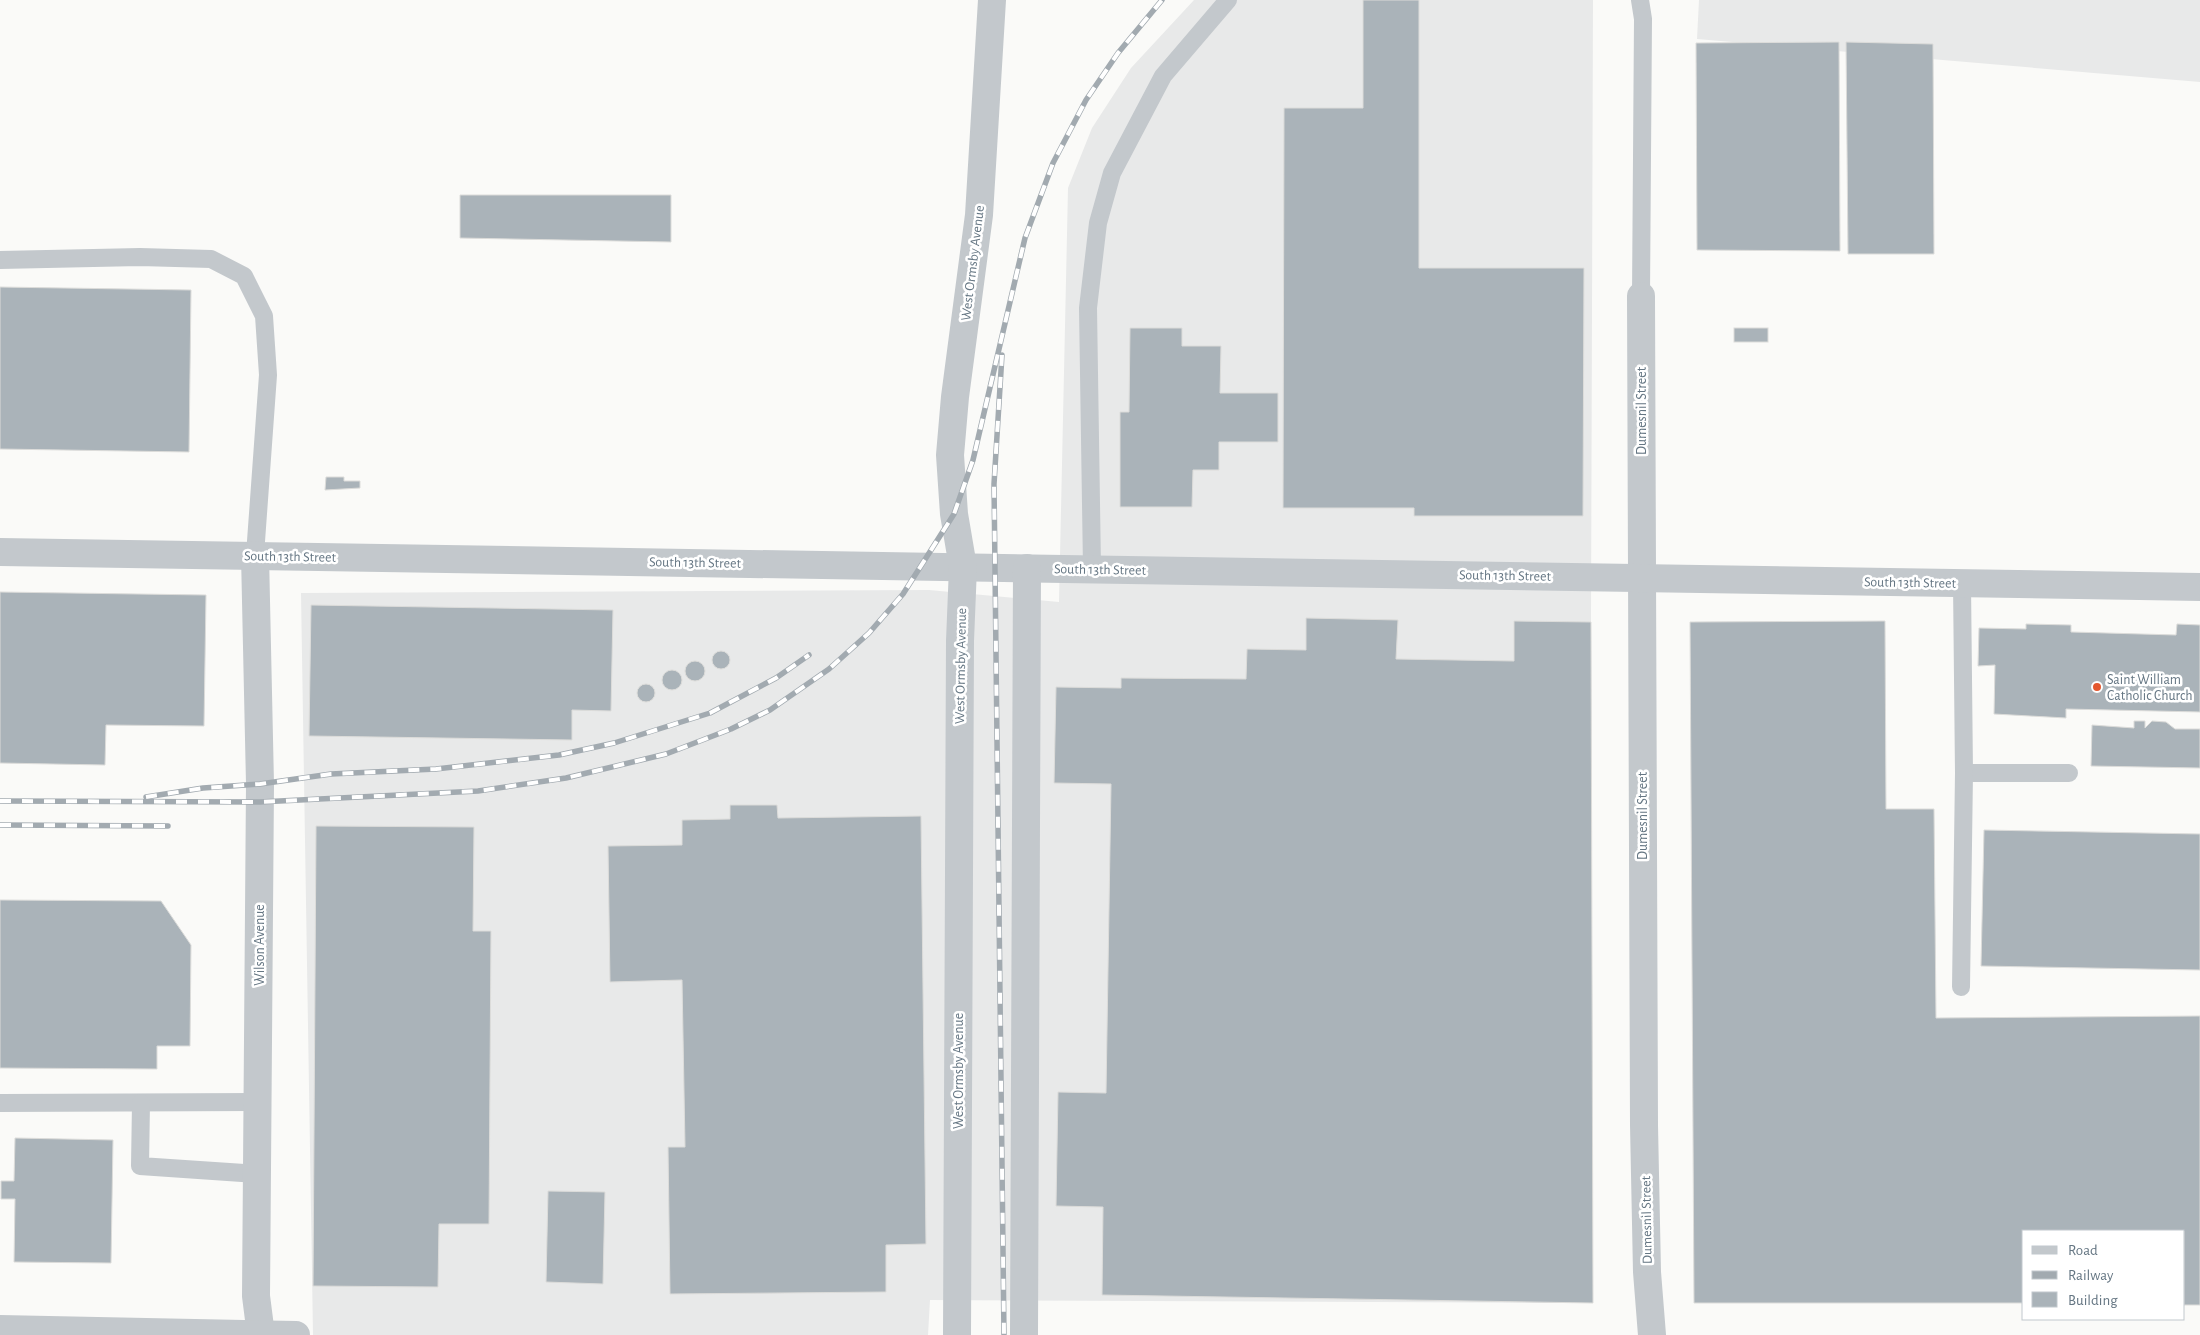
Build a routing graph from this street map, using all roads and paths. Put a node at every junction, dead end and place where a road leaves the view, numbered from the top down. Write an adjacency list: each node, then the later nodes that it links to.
1 (992, 0): 8 (street, West Ormsby Avenue)
2 (1228, 0): 10 (lane)
3 (1640, 0): 5 (lane)
4 (0, 260): 7 (lane)
5 (1641, 296): 11 (street, Dumesnil Street)
6 (0, 552): 7 (street, South 13th Street)
7 (255, 556): 8 (street, South 13th Street); 17 (street, Wilson Avenue)
8 (963, 566): 9 (street, South 13th Street); 24 (street, West Ormsby Avenue)
9 (1027, 568): 10 (street, South 13th Street); 25 (street)
10 (1092, 568): 11 (street, South 13th Street)
11 (1641, 577): 12 (street, South 13th Street); 26 (street, Dumesnil Street)
12 (1962, 583): 13 (street, South 13th Street); 15 (lane)
13 (2200, 587)
14 (2069, 772): 15 (lane)
15 (1964, 773): 16 (lane)
16 (1962, 987)
17 (258, 1102): 19 (lane); 20 (street, Wilson Avenue)
18 (0, 1103): 19 (lane)
19 (141, 1103): 20 (lane)
20 (258, 1174): 22 (street, Wilson Avenue)
21 (0, 1329): 22 (street)
22 (261, 1335): 23 (street)
23 (296, 1335)
24 (957, 1335)
25 (1024, 1335)
26 (1652, 1335)

